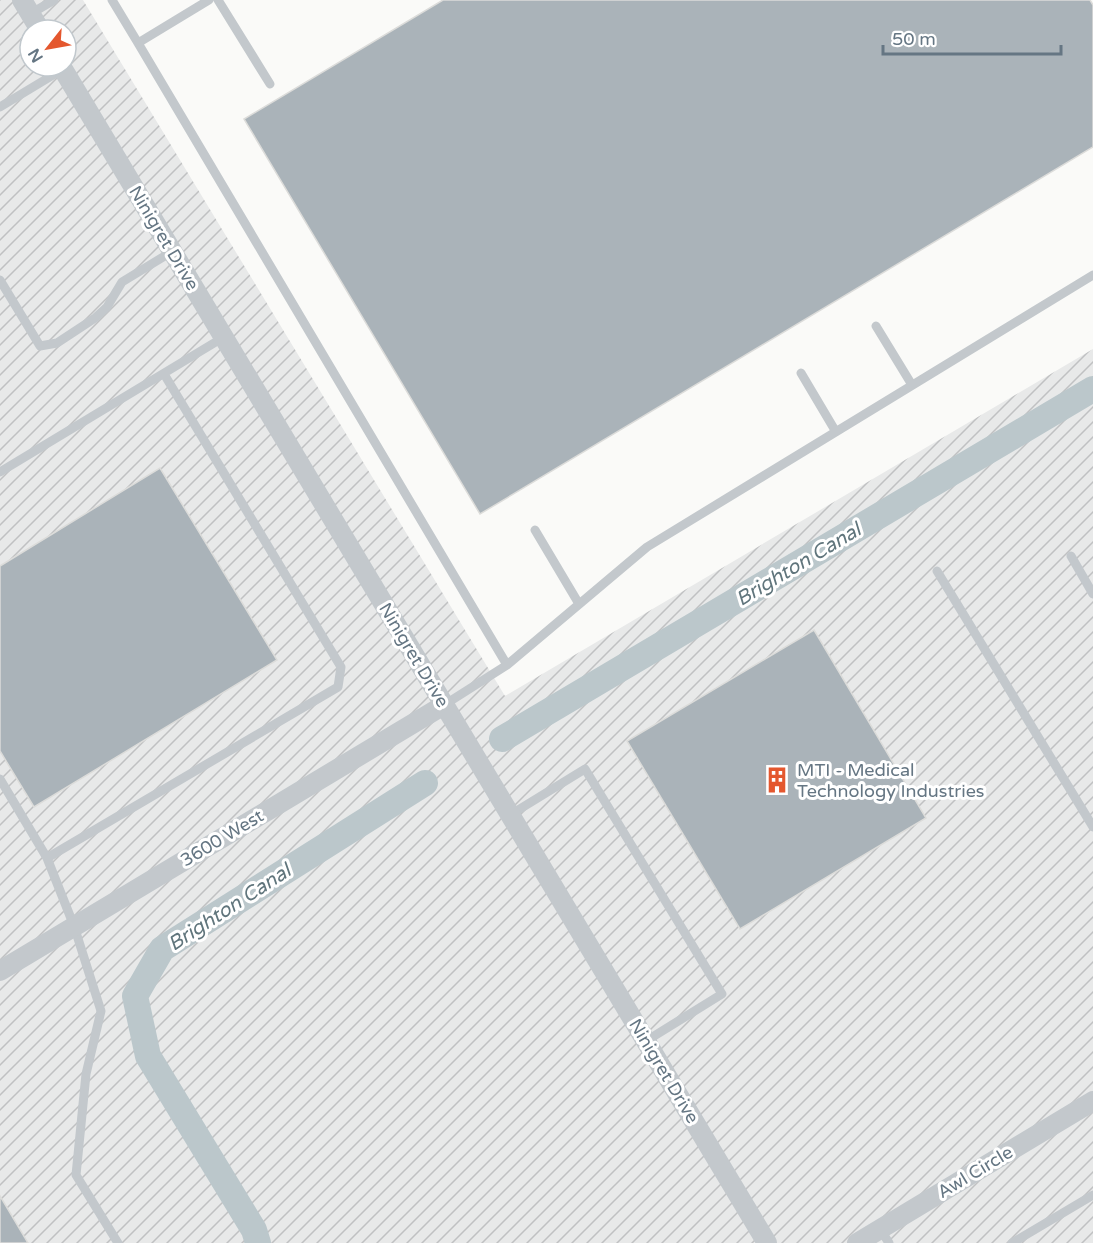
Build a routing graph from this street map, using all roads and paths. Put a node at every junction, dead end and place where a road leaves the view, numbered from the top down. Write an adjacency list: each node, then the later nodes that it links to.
1 (54, 0): 5 (lane)
2 (112, 0): 6 (lane)
3 (208, 0): 6 (lane)
4 (218, 0): 9 (lane)
5 (30, 15)
6 (138, 43): 26 (lane)
7 (45, 78): 10 (lane)
8 (69, 78): 11 (street, Ninigret Drive)
9 (270, 84)
10 (0, 107)
11 (173, 251): 13 (lane); 15 (street, Ninigret Drive)
12 (1093, 275): 18 (lane)
13 (0, 280)
14 (876, 326): 18 (lane)
15 (224, 337): 17 (lane); 27 (street, Ninigret Drive)
16 (801, 373): 19 (lane)
17 (164, 374): 20 (lane); 31 (lane)
18 (912, 386): 19 (lane)
19 (836, 432): 25 (lane)
20 (0, 472)
21 (535, 530): 25 (lane)
22 (1071, 556): 24 (lane)
23 (937, 571): 30 (lane)
24 (1093, 594)
25 (579, 604): 26 (lane)
26 (507, 665): 27 (lane)
27 (444, 705): 29 (street, Ninigret Drive); 32 (street, 3600 West)
28 (0, 779): 31 (lane)
29 (510, 815): 34 (street, Ninigret Drive); 34 (lane)
30 (1093, 827)
31 (46, 858): 32 (lane)
32 (74, 927): 33 (street, 3600 West); 38 (lane)
33 (0, 971)
34 (646, 1041): 39 (street, Ninigret Drive)
35 (1093, 1101): 37 (street, Awl Circle)
36 (1093, 1195): 41 (lane)
37 (885, 1236): 40 (street, Awl Circle)
38 (118, 1243)
39 (767, 1243)
40 (857, 1243)
41 (1012, 1243)

